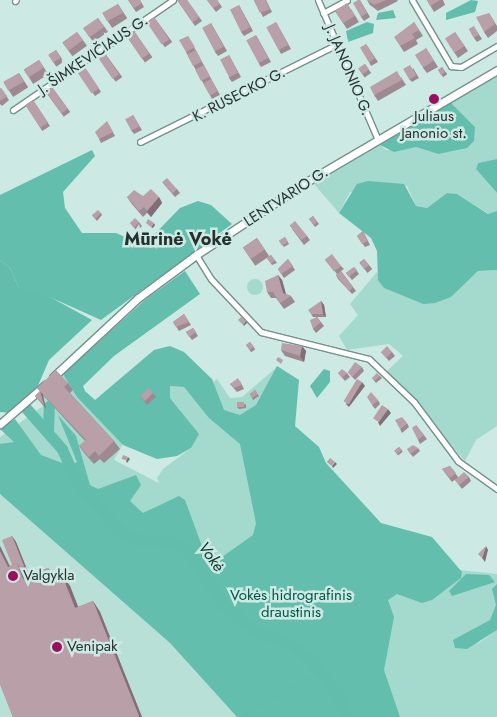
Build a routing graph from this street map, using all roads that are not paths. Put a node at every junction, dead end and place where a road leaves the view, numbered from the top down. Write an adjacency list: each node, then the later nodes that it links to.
1 (173, 0): 9 (street, J. ŠIMKEVIČIAUS G.)
2 (318, 0): 5 (street, J. JANONIO G.)
3 (347, 0): 5 (street)
4 (412, 0): 7 (street)
5 (323, 13): 6 (street, J. JANONIO G.)
6 (337, 44): 10 (street, J. JANONIO G.); 11 (street, K. RUSECKO G.)
7 (497, 46)
8 (497, 70): 10 (main road, LENTVARIO G.)
9 (13, 110)
10 (378, 140): 12 (main road, LENTVARIO G.)
11 (140, 142)
12 (196, 255): 13 (main road, LENTVARIO G.); 14 (street)
13 (0, 424)
14 (497, 489)

